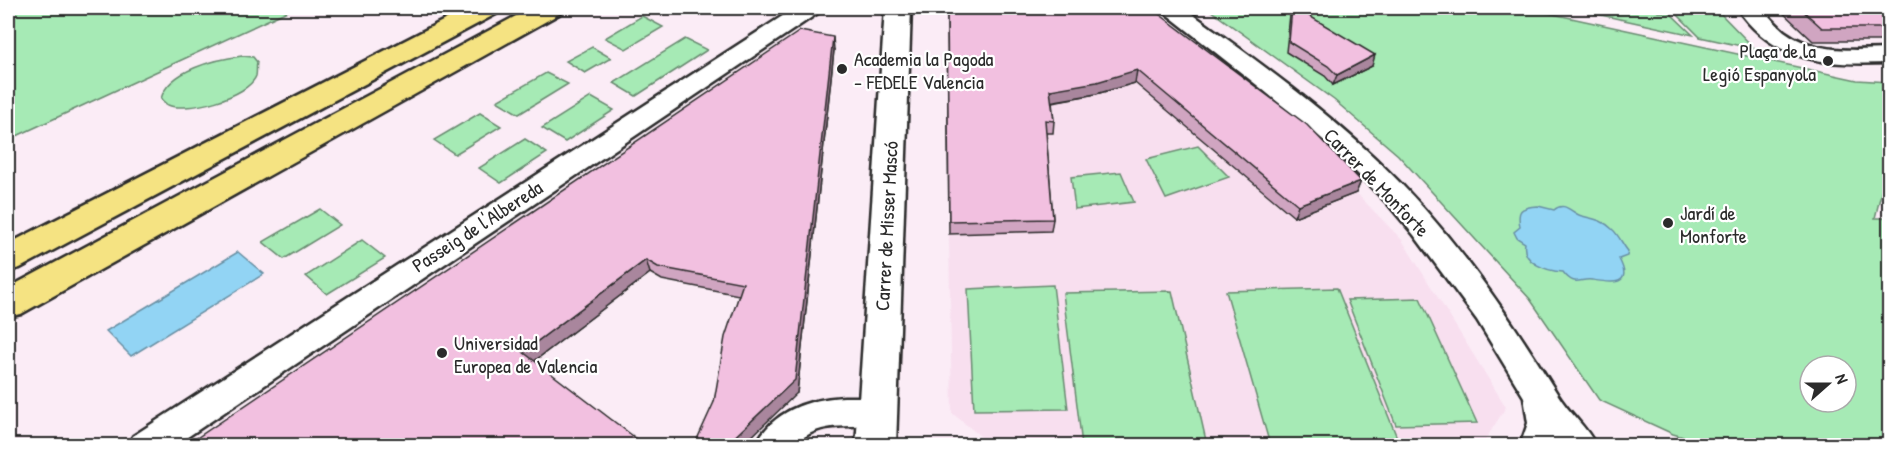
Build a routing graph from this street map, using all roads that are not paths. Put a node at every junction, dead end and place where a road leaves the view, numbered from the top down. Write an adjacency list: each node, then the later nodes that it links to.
1 (487, 8): 8 (main road)
2 (550, 8): 9 (main road)
3 (810, 8): 12 (street, Passeig de l'Albereda)
4 (898, 8): 11 (street, Carrer de Misser Mascó)
5 (1170, 8): 10 (street, Carrer de Monforte)
6 (1748, 8): 7 (street)
7 (1890, 56)
8 (8, 259)
9 (8, 304)
10 (1541, 397): 15 (street); 16 (street, Carrer de Monforte)
11 (877, 411): 13 (street); 14 (street, Carrer de Misser Mascó)
12 (145, 446)
13 (772, 446)
14 (876, 446)
15 (1537, 446)
16 (1579, 446)

